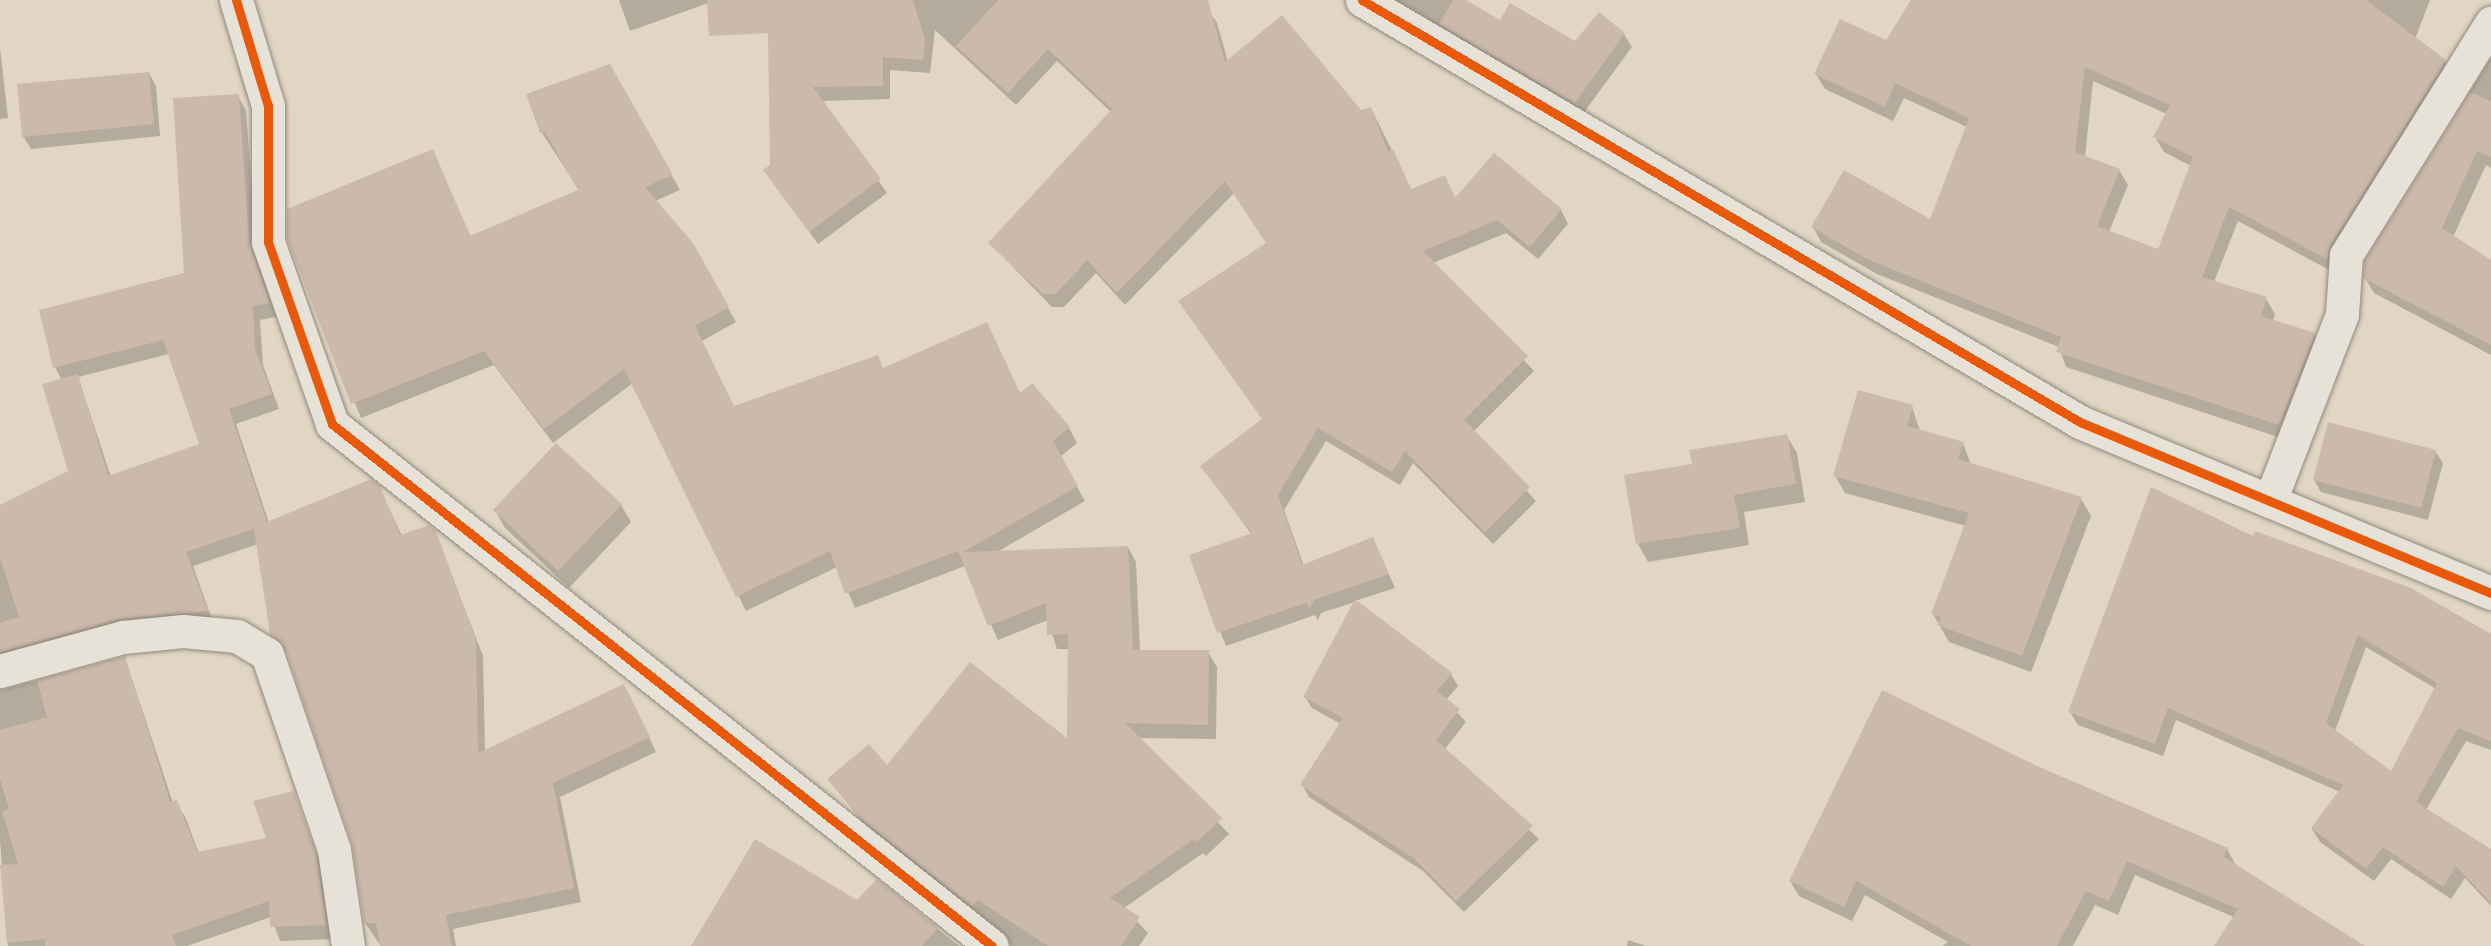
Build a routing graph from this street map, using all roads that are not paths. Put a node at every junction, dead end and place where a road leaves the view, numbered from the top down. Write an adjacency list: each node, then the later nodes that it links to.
1 (236, 0): 8 (street)
2 (1362, 0): 4 (street)
3 (2491, 23): 4 (street)
4 (2270, 501): 5 (street)
5 (2491, 593)
6 (0, 671): 7 (street)
7 (348, 946)
8 (992, 946)

